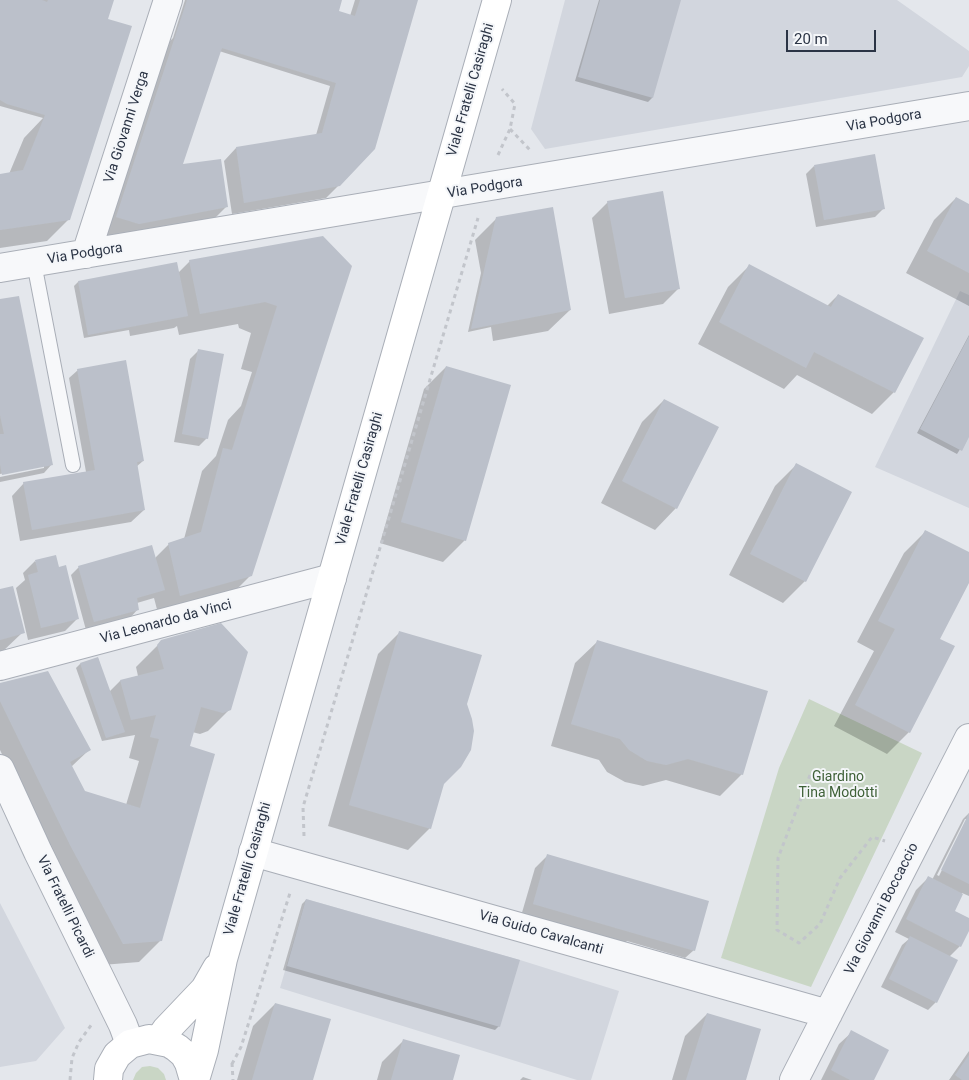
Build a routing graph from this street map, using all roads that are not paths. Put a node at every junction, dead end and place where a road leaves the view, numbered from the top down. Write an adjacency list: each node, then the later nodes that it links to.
1 (168, 0): 5 (street, Via Giovanni Verga)
2 (497, 0): 4 (street, Viale Fratelli Casiraghi)
3 (969, 106): 4 (street, Via Podgora)
4 (441, 195): 5 (street, Via Podgora); 9 (street, Viale Fratelli Casiraghi)
5 (86, 254): 6 (street, Via Podgora)
6 (34, 263): 7 (street, Via Podgora); 8 (lane)
7 (0, 268)
8 (73, 465)
9 (332, 578): 10 (street, Via Leonardo da Vinci); 13 (street, Viale Fratelli Casiraghi)
10 (0, 666)
11 (967, 749): 15 (street, Via Giovanni Boccaccio)
12 (0, 769): 17 (street, Via Fratelli Picardi)
13 (253, 852): 14 (street, Viale Fratelli Casiraghi); 15 (street, Via Guido Cavalcanti)
14 (223, 958): 16 (street, Viale Fratelli Casiraghi); 19 (street, Viale Fratelli Casiraghi)
15 (828, 1014): 20 (street, Via Giovanni Boccaccio)
16 (159, 1040): 17 (street); 19 (street, Viale Fratelli Casiraghi)
17 (130, 1044): 18 (street)
18 (108, 1080)
19 (194, 1080)
20 (794, 1080)

